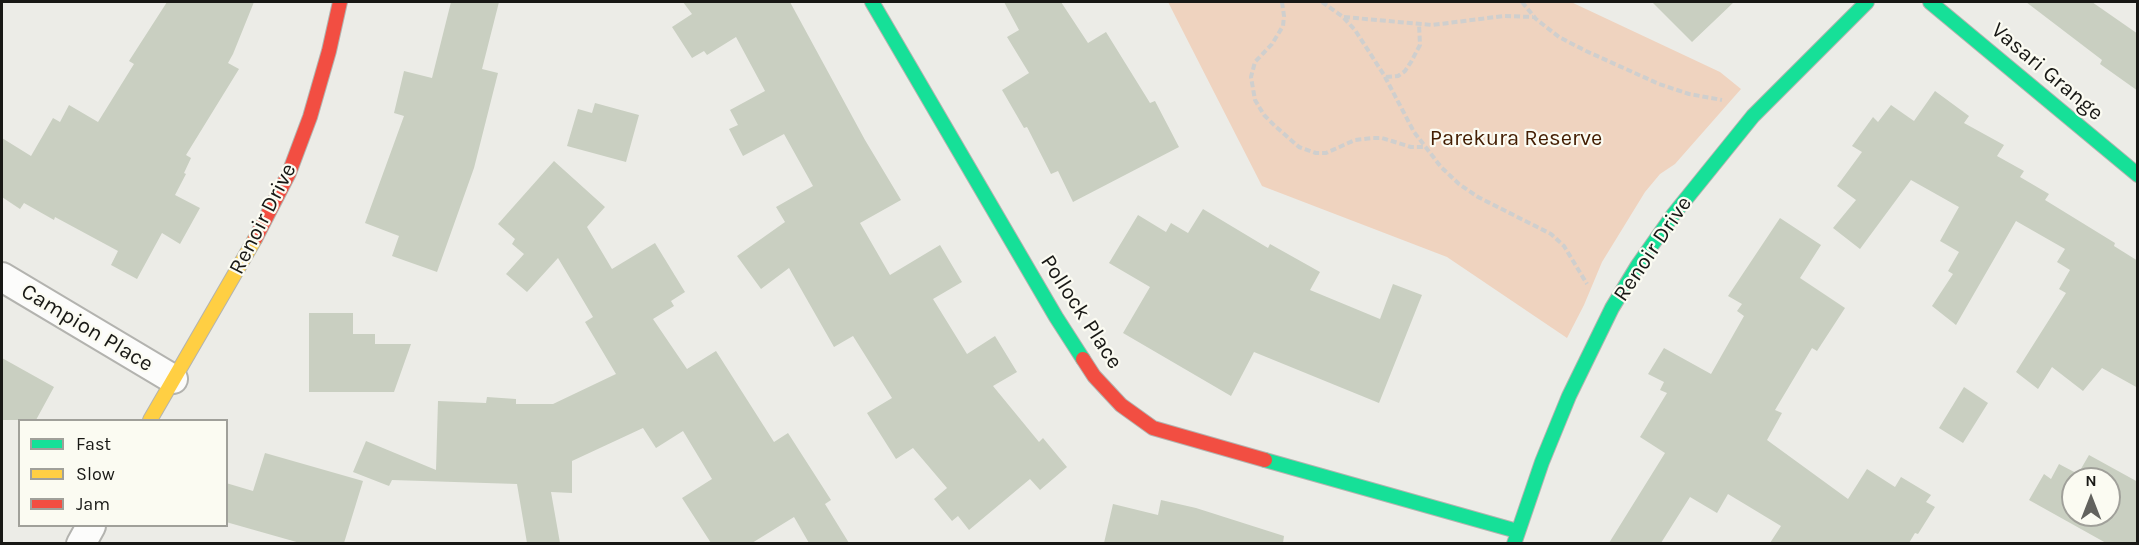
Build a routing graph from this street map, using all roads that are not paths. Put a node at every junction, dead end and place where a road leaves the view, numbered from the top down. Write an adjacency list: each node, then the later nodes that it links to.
1 (340, 2): 7 (street, Renoir Drive)
2 (872, 2): 10 (street, Pollock Place)
3 (1867, 2): 10 (street, Renoir Drive)
4 (1930, 2): 5 (street, Vasari Grange)
5 (2138, 175)
6 (2, 277): 7 (street, Campion Place)
7 (173, 379): 8 (street, Renoir Drive)
8 (151, 419)
9 (90, 527): 11 (street)
10 (1515, 537)
11 (81, 543)

